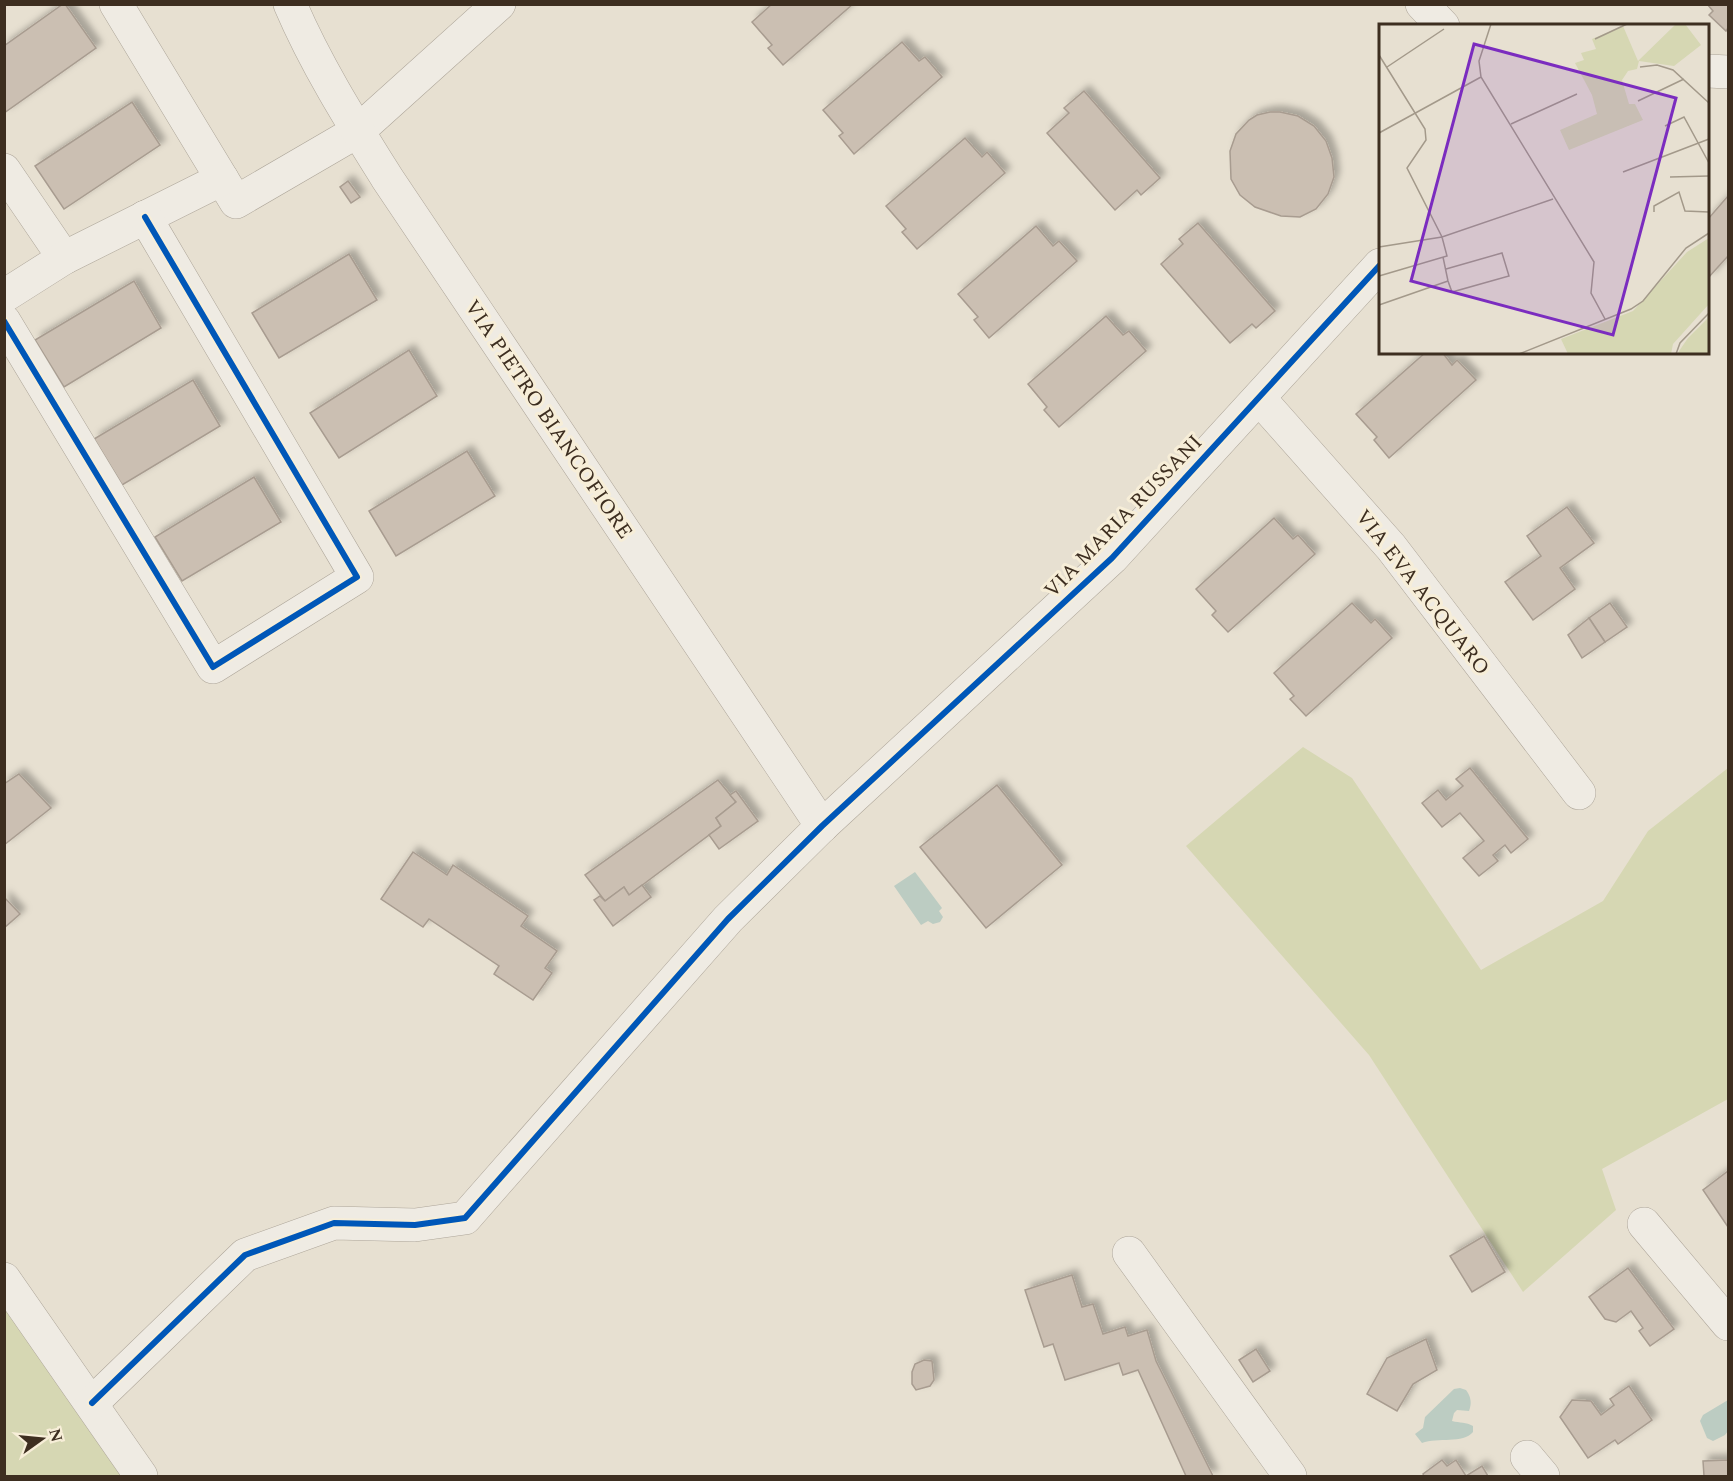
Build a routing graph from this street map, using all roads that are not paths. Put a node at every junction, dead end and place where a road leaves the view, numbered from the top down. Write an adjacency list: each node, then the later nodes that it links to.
1 (116, 4): 10 (street)
2 (290, 4): 8 (street, VIA PIETRO BIANCOFIORE)
3 (499, 4): 8 (street)
4 (1422, 4): 5 (street)
5 (1441, 24)
6 (1709, 71): 7 (street)
7 (1728, 72)
8 (358, 131): 10 (street); 18 (street, VIA PIETRO BIANCOFIORE)
9 (4, 170): 12 (street)
10 (222, 179): 11 (street)
11 (145, 217): 12 (street); 15 (street)
12 (64, 258): 14 (street)
13 (1379, 266): 16 (street, VIA MARIA RUSSANI)
14 (4, 296)
15 (4, 321)
16 (1258, 398): 17 (street, VIA EVA ACQUARO); 18 (street, VIA MARIA RUSSANI)
17 (1579, 793)
18 (822, 826): 23 (street, VIA MARIA RUSSANI)
19 (1644, 1224): 22 (street)
20 (1130, 1253): 25 (street)
21 (4, 1279): 23 (street)
22 (1728, 1324)
23 (92, 1403): 24 (street)
24 (141, 1476)
25 (1290, 1476)

